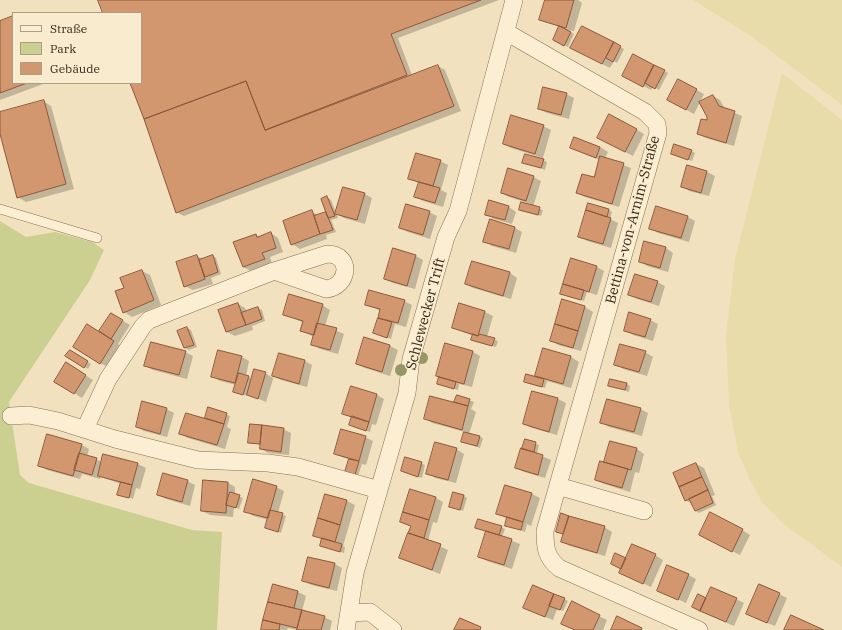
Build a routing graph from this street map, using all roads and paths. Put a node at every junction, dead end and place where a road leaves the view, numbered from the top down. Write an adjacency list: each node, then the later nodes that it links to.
1 (514, 0): 2 (street, Schlewecker Trift)
2 (506, 32): 8 (street, Bettina-von-Arnim-Straße); 9 (street, Schlewecker Trift)
3 (0, 209): 4 (lane)
4 (97, 238)
5 (274, 271): 7 (street)
6 (11, 416): 7 (street)
7 (85, 429): 9 (street)
8 (558, 486): 10 (street); 14 (street, Bettina-von-Arnim-Straße)
9 (379, 490): 11 (street, Schlewecker Trift)
10 (644, 511)
11 (349, 613): 12 (street, Schlewecker Trift); 13 (street)
12 (346, 630)
13 (393, 630)
14 (700, 630)

